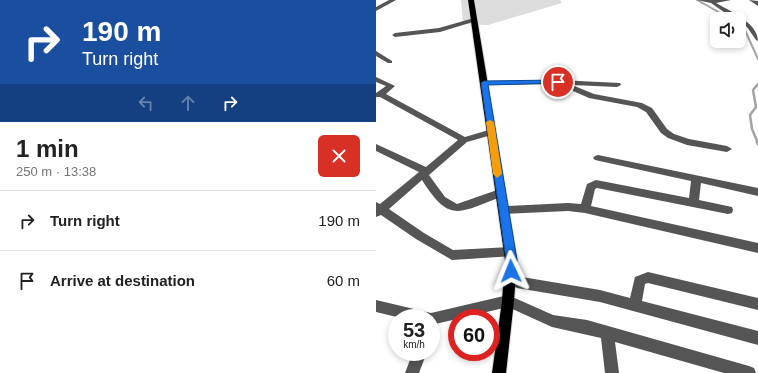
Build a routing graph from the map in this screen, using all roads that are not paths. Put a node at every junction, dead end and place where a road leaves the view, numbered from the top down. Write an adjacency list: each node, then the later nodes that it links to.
1 (393, 0): 8 (street)
2 (471, 0): 10 (main road)
3 (700, 0): 6 (street)
4 (728, 0): 6 (street)
5 (752, 0): 7 (street)
6 (712, 1): 9 (street)
7 (758, 4)
8 (376, 9)
9 (728, 12)
10 (474, 20): 14 (street); 20 (main road)
11 (746, 24): 12 (street)
12 (749, 26): 13 (street); 15 (street)
13 (758, 27)
14 (395, 35)
15 (758, 39)
16 (376, 53): 17 (street)
17 (390, 62)
18 (376, 79): 22 (street)
19 (558, 82): 20 (street); 21 (street); 26 (street)
20 (484, 83): 23 (main road)
21 (617, 85)
22 (379, 94): 24 (street)
23 (492, 132): 24 (street); 31 (main road)
24 (464, 140): 28 (street)
25 (376, 147): 28 (street)
26 (727, 149)
27 (598, 158): 29 (street)
28 (424, 173): 31 (street); 33 (street)
29 (696, 180): 30 (street); 32 (street)
30 (756, 192)
31 (500, 195): 34 (street); 37 (main road)
32 (694, 202): 34 (street); 35 (street)
33 (378, 209): 37 (street)
34 (585, 209): 36 (street)
35 (728, 210)
36 (758, 248)
37 (511, 256): 38 (main road); 40 (street)
38 (508, 301): 43 (street); 44 (street); 49 (main road)
39 (758, 304): 40 (street)
40 (635, 305): 45 (street)
41 (378, 309): 42 (street)
42 (388, 311)
43 (440, 317)
44 (607, 333): 47 (street); 50 (street)
45 (758, 338)
46 (417, 361): 48 (street)
47 (721, 369): 51 (street)
48 (412, 373)
49 (499, 373)
50 (612, 373)
51 (749, 373)

